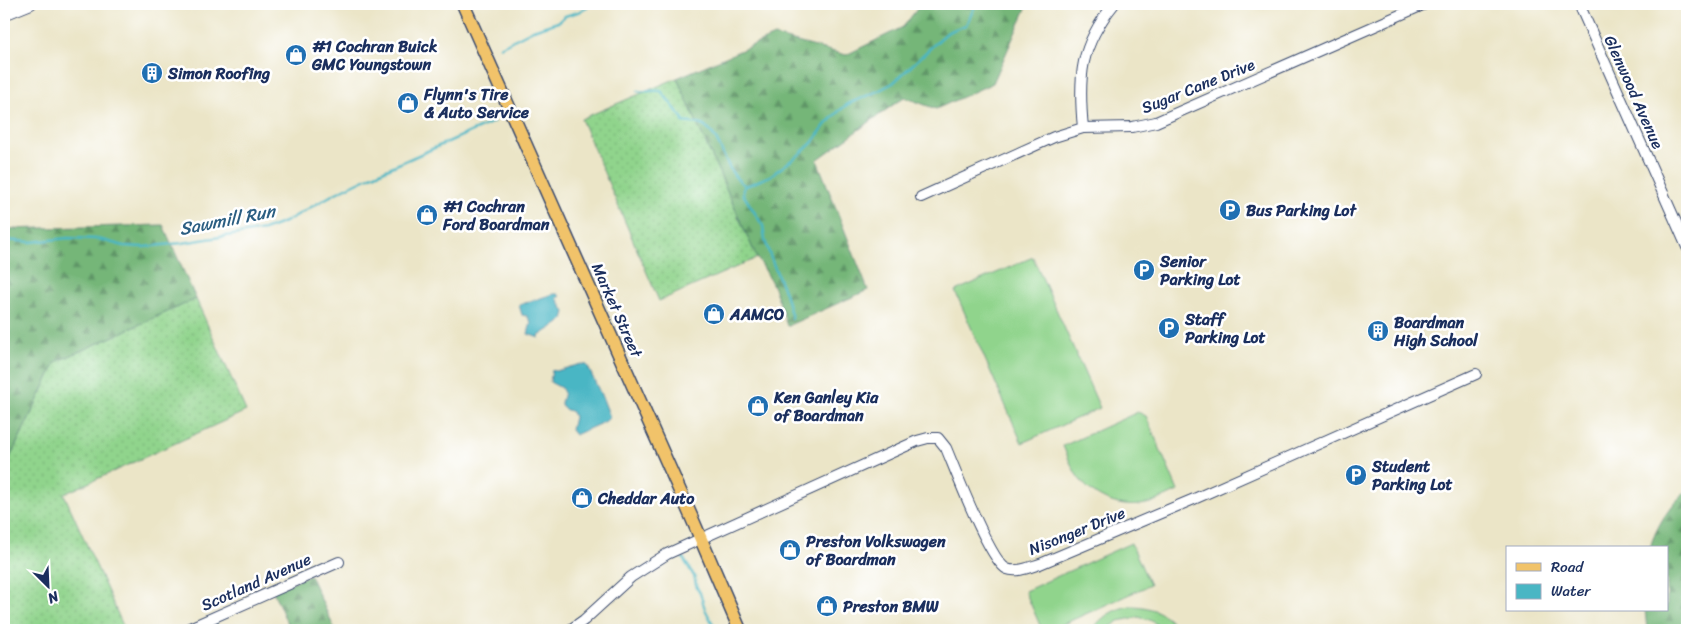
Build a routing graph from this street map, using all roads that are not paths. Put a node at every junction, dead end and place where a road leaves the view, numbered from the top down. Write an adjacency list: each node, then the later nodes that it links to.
1 (32, 4): 7 (street)
2 (463, 4): 12 (main road, Market Street)
3 (1114, 4): 8 (street)
4 (1425, 4): 6 (street, Sugar Cane Drive)
5 (1579, 4): 10 (street, Glenwood Avenue)
6 (1411, 7): 8 (street, Sugar Cane Drive)
7 (4, 15)
8 (1083, 128): 9 (street, Sugar Cane Drive)
9 (921, 197)
10 (1687, 247)
11 (1476, 374): 12 (street, Nisonger Drive)
12 (700, 540): 15 (street); 16 (main road, Market Street)
13 (339, 562): 14 (street, Scotland Avenue)
14 (185, 630)
15 (570, 630)
16 (740, 630)

